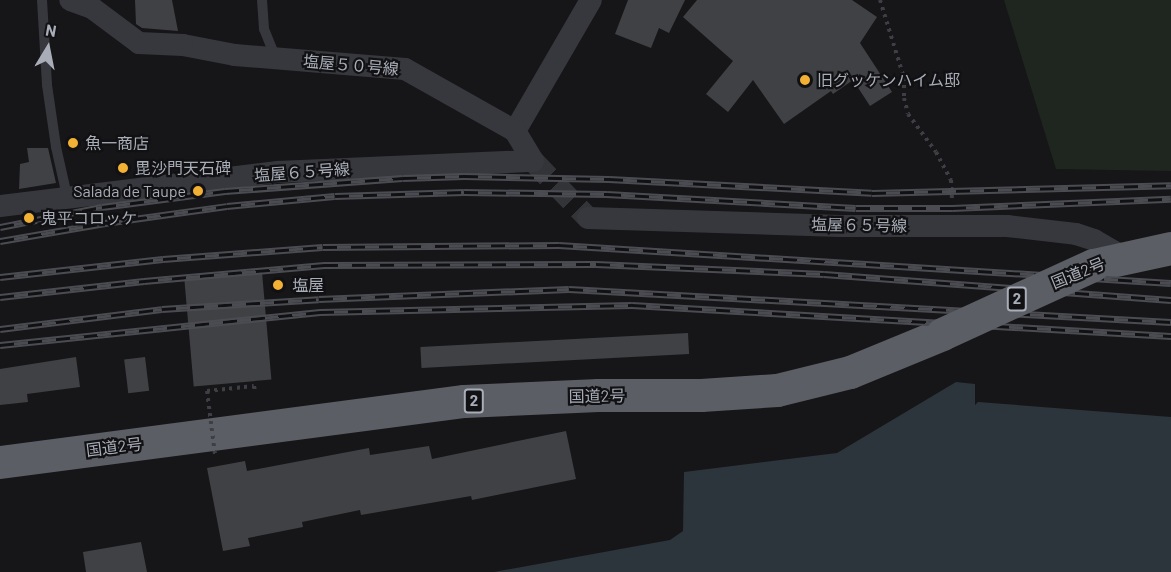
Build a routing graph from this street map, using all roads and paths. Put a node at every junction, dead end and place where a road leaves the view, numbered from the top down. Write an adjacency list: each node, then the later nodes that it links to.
1 (42, 0): 8 (lane)
2 (70, 0): 6 (street, 塩屋５０号線)
3 (262, 0): 6 (lane)
4 (591, 0): 7 (street)
5 (880, 0): 11 (path)
6 (276, 59): 7 (street, 塩屋５０号線)
7 (515, 131): 8 (street, 塩屋６５号線)
8 (67, 196): 9 (street, 塩屋６５号線)
9 (0, 206)
10 (588, 218): 11 (street, 塩屋６５号線)
11 (953, 226): 13 (street, 塩屋６５号線)
12 (1171, 249): 13 (highway, 国道2号 / 2)
13 (1124, 257): 16 (highway, 国道2号 / 2, bridge)
14 (255, 391): 15 (path, bridge)
15 (215, 454)
16 (0, 462)

